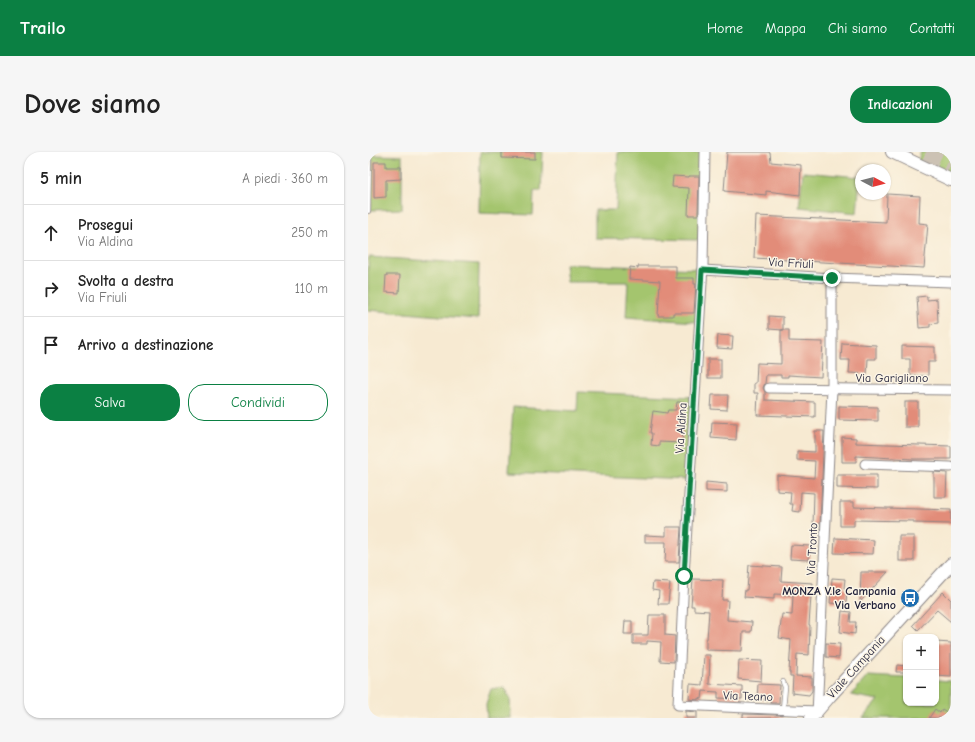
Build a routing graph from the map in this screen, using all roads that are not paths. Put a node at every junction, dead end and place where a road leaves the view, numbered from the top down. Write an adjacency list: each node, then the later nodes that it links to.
1 (705, 152): 6 (street, Via Aldina)
2 (892, 152): 4 (street)
3 (369, 153): 5 (lane)
4 (951, 180)
5 (368, 211)
6 (702, 270): 7 (street, Via Friuli); 16 (street, Via Aldina)
7 (832, 278): 8 (street, Via Friuli); 10 (street, Via Tronto)
8 (951, 282)
9 (769, 388): 10 (street)
10 (832, 389): 11 (street, Via Garigliano); 18 (street, Via Tronto)
11 (951, 390)
12 (865, 464): 13 (street)
13 (951, 467)
14 (951, 564): 18 (street, Viale Campania)
15 (783, 682): 17 (lane)
16 (678, 705): 17 (street, Via Teano)
17 (783, 710): 18 (street, Via Teano)
18 (815, 716)

